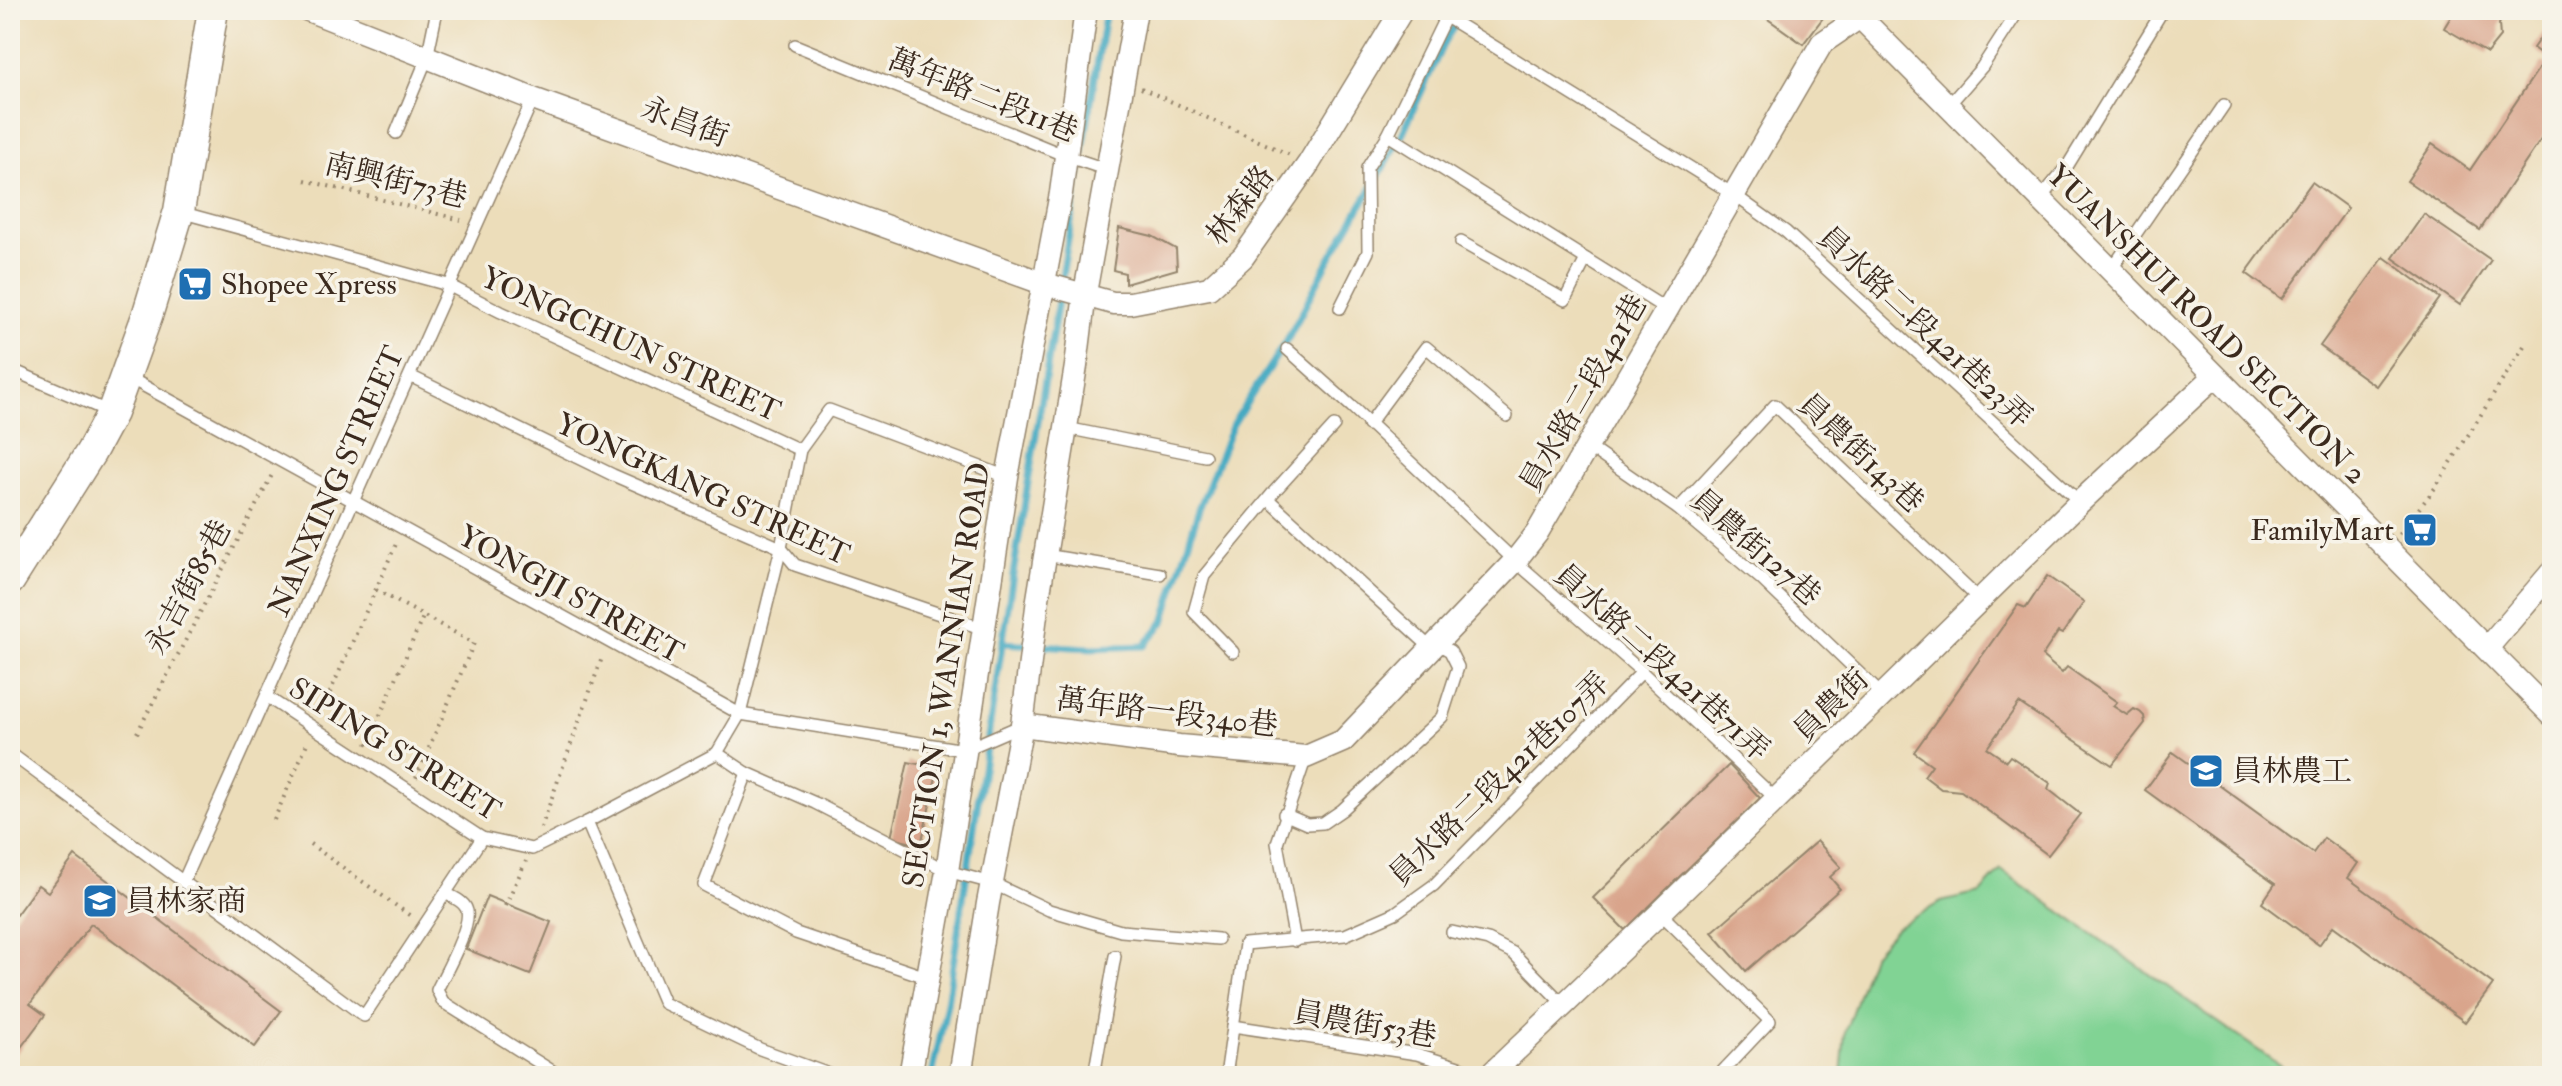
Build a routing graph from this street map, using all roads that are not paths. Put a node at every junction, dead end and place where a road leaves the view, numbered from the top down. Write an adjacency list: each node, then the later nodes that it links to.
1 (213, 10): 22 (street)
2 (308, 10): 12 (street, 永昌街)
3 (437, 10): 12 (lane)
4 (1086, 10): 18 (street, SECTION 1, WANNIAN ROAD)
5 (1136, 10): 19 (street)
6 (1402, 10): 28 (street, 林森路)
7 (2019, 10): 15 (lane)
8 (2163, 10): 21 (lane)
9 (1859, 12): 15 (street, YUANSHUI ROAD SECTION 2); 20 (street, 員水路二段421巷)
10 (1440, 13): 17 (lane); 20 (lane, 員水路二段421巷23弄)
11 (795, 45): 18 (lane, 萬年路二段11巷)
12 (427, 58): 13 (street, 永昌街); 16 (lane)
13 (533, 99): 26 (street, 永昌街); 27 (lane, NANXING STREET)
14 (2224, 105): 25 (lane)
15 (1948, 106): 21 (street, YUANSHUI ROAD SECTION 2)
16 (396, 133)
17 (1388, 135): 24 (lane); 29 (lane)
18 (1066, 156): 19 (lane, 萬年路二段11巷); 26 (street, SECTION 1, WANNIAN ROAD)
19 (1109, 170): 28 (street)
20 (1733, 194): 30 (street, 員水路二段421巷); 46 (lane, 員水路二段421巷23弄)
21 (2040, 199): 25 (street, YUANSHUI ROAD SECTION 2)
22 (179, 211): 27 (lane, YONGCHUN STREET); 33 (street)
23 (1461, 242): 24 (lane)
24 (1586, 259): 30 (lane)
25 (2111, 270): 35 (street, YUANSHUI ROAD SECTION 2)
26 (1045, 284): 28 (street, 林森路); 44 (street, SECTION 1, WANNIAN ROAD)
27 (448, 285): 34 (lane, NANXING STREET); 42 (lane, YONGCHUN STREET)
28 (1085, 293): 40 (street)
29 (1340, 308)
30 (1666, 309): 41 (street, 員水路二段421巷)
31 (1287, 349): 38 (lane, 員水路二段421巷71弄)
32 (10, 369): 36 (lane)
33 (125, 376): 36 (street); 47 (lane, YONGJI STREET)
34 (410, 376): 47 (lane, NANXING STREET); 49 (lane, YONGKANG STREET)
35 (2215, 376): 46 (street, 員農街); 57 (street, YUANSHUI ROAD SECTION 2)
36 (112, 413): 52 (street)
37 (1507, 416): 38 (lane)
38 (1368, 425): 51 (lane, 員水路二段421巷71弄)
39 (1334, 426): 45 (lane)
40 (1066, 428): 43 (lane); 50 (street)
41 (1587, 446): 48 (lane, 員農街127巷); 51 (street, 員水路二段421巷)
42 (800, 450): 44 (lane); 49 (lane, YONGCHUN STREET)
43 (1205, 456)
44 (1007, 477): 56 (street, SECTION 1, WANNIAN ROAD)
45 (1269, 500): 58 (lane); 59 (lane)
46 (2080, 502): 55 (street, 員農街)
47 (353, 503): 62 (lane, NANXING STREET); 63 (lane, YONGJI STREET)
48 (1678, 509): 55 (lane, 員農街143巷); 61 (lane, 員農街127巷)
49 (781, 548): 56 (lane, YONGKANG STREET); 63 (lane, YONGCHUN STREET)
50 (1045, 555): 54 (lane); 65 (street)
51 (1515, 561): 58 (street, 員水路二段421巷); 60 (lane, 員水路二段421巷71弄)
52 (13, 572)
53 (2552, 572): 57 (street)
54 (1160, 574)
55 (1981, 601): 61 (street, 員農街)
56 (984, 629): 66 (street, SECTION 1, WANNIAN ROAD)
57 (2487, 648): 64 (street, YUANSHUI ROAD SECTION 2)
58 (1432, 649): 69 (street, 員水路二段421巷); 72 (lane)
59 (1233, 652)
60 (1642, 672): 71 (lane, 員水路二段421巷71弄); 82 (lane, 員水路二段421巷107弄)
61 (1883, 696): 71 (street, 員農街)
62 (267, 697): 74 (lane, SIPING STREET); 76 (lane, NANXING STREET)
63 (740, 714): 66 (lane, YONGJI STREET); 68 (lane)
64 (2552, 715)
65 (1022, 725): 66 (lane); 69 (street, 萬年路一段340巷); 77 (street)
66 (964, 750): 75 (street, SECTION 1, WANNIAN ROAD)
67 (10, 753): 76 (lane)
68 (717, 753): 70 (lane); 73 (lane)
69 (1306, 757): 72 (lane)
70 (747, 773): 75 (lane); 84 (lane)
71 (1777, 800): 79 (street, 員農街)
72 (1284, 814): 82 (lane)
73 (587, 822): 74 (lane, SIPING STREET); 88 (lane)
74 (482, 838): 78 (lane)
75 (947, 871): 77 (lane); 84 (street, SECTION 1, WANNIAN ROAD)
76 (183, 882): 78 (lane)
77 (992, 883): 81 (lane); 90 (street)
78 (445, 893): 87 (lane)
79 (1660, 913): 85 (street, 員農街); 94 (lane)
80 (1452, 932): 85 (lane)
81 (1218, 939)
82 (1295, 941): 86 (lane, 員水路二段421巷107弄)
83 (1115, 956): 91 (lane)
84 (926, 977): 89 (street, SECTION 1, WANNIAN ROAD)
85 (1563, 1004): 93 (street, 員農街)
86 (1233, 1026): 92 (lane); 93 (lane, 員農街53巷)
87 (560, 1076)
88 (834, 1076)
89 (910, 1076)
90 (960, 1076)
91 (1094, 1076)
92 (1226, 1076)
93 (1488, 1076)
94 (1718, 1076)

